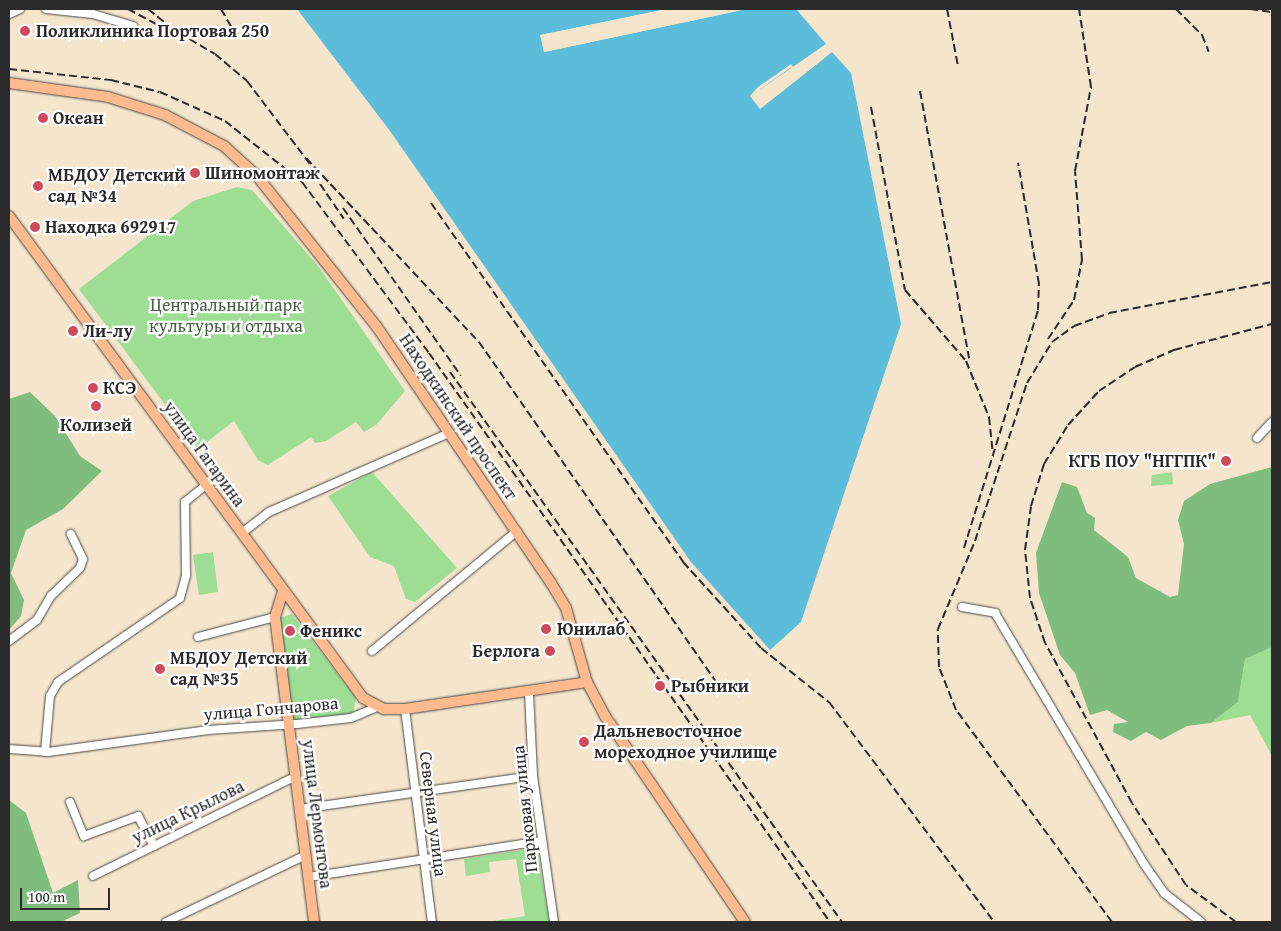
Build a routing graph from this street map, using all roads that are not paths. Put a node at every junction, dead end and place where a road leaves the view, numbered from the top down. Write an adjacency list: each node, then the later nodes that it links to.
1 (20, 9): 3 (street)
2 (46, 9): 4 (street)
3 (9, 14)
4 (133, 26)
5 (9, 83): 8 (main road, Находкинский проспект)
6 (9, 216): 10 (main road, улица Гагарина)
7 (1272, 422): 9 (street)
8 (449, 433): 11 (main road, Находкинский проспект); 12 (street)
9 (1257, 438)
10 (206, 485): 12 (main road, улица Гагарина); 26 (street)
11 (517, 531): 19 (street); 20 (main road, Находкинский проспект)
12 (242, 533): 14 (main road, улица Гагарина)
13 (71, 534): 18 (street)
14 (283, 591): 16 (main road, улица Лермонтова); 22 (main road, улица Гагарина)
15 (962, 607): 43 (street)
16 (276, 617): 17 (street); 24 (main road, улица Лермонтова)
17 (198, 637)
18 (9, 641)
19 (372, 651)
20 (587, 682): 21 (main road, улица Гончарова); 42 (main road, Находкинский проспект)
21 (529, 693): 23 (main road, улица Гончарова); 28 (street, Парковая улица)
22 (378, 707): 23 (main road, улица Гончарова); 24 (street, улица Гончарова)
23 (405, 709): 29 (street, Северная улица)
24 (290, 725): 26 (street, улица Гончарова); 27 (main road, улица Лермонтова)
25 (9, 749): 26 (street, улица Гончарова)
26 (45, 752)
27 (296, 776): 31 (main road, улица Лермонтова); 33 (street, улица Крылова)
28 (533, 776): 29 (street); 32 (street, Парковая улица)
29 (416, 794): 31 (street); 35 (street, Северная улица)
30 (70, 802): 33 (street)
31 (300, 809): 34 (main road, улица Лермонтова)
32 (542, 841): 35 (street); 41 (street, Парковая улица)
33 (154, 846): 36 (street, улица Крылова)
34 (306, 855): 37 (main road, улица Лермонтова); 38 (street)
35 (424, 859): 37 (street); 40 (street, Северная улица)
36 (93, 876)
37 (309, 877): 39 (main road, улица Лермонтова)
38 (166, 922)
39 (314, 922)
40 (432, 922)
41 (554, 922)
42 (745, 922)
43 (1201, 922)

